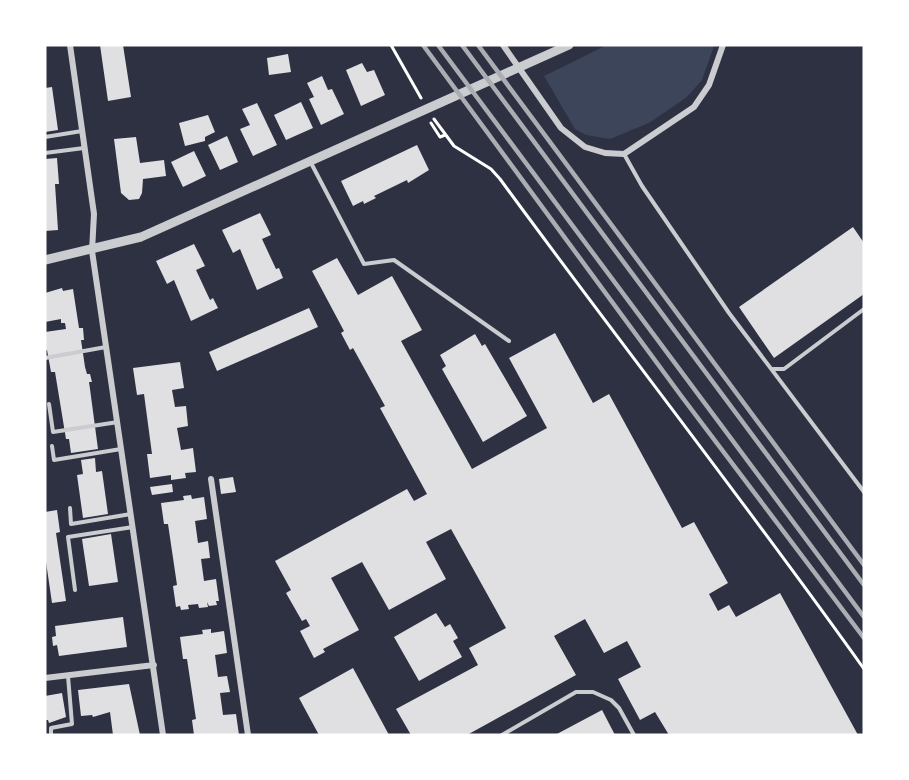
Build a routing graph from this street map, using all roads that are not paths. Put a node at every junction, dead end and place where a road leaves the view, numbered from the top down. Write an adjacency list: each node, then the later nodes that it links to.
1 (70, 45): 5 (street)
2 (503, 45): 9 (street)
3 (569, 45): 10 (street)
4 (723, 45): 9 (street)
5 (83, 131): 6 (lane); 7 (street)
6 (45, 137)
7 (85, 148): 8 (lane); 11 (street)
8 (45, 153)
9 (624, 154): 17 (lane)
10 (310, 160): 11 (street); 14 (lane)
11 (92, 251): 12 (street); 15 (street)
12 (45, 260)
13 (864, 309): 17 (lane)
14 (509, 341)
15 (106, 347): 16 (lane); 19 (street)
16 (45, 358)
17 (772, 369): 23 (lane)
18 (49, 404): 19 (lane)
19 (118, 422): 21 (street)
20 (52, 446): 21 (lane)
21 (122, 449): 25 (street)
22 (211, 479): 33 (street)
23 (864, 492)
24 (70, 508): 25 (lane)
25 (132, 514): 26 (street)
26 (133, 527): 27 (lane); 28 (street)
27 (75, 590)
28 (154, 665): 29 (street); 32 (street)
29 (68, 675): 30 (street); 31 (lane)
30 (45, 678)
31 (51, 735)
32 (163, 735)
33 (248, 735)
34 (502, 735): 35 (lane)
35 (634, 735)

